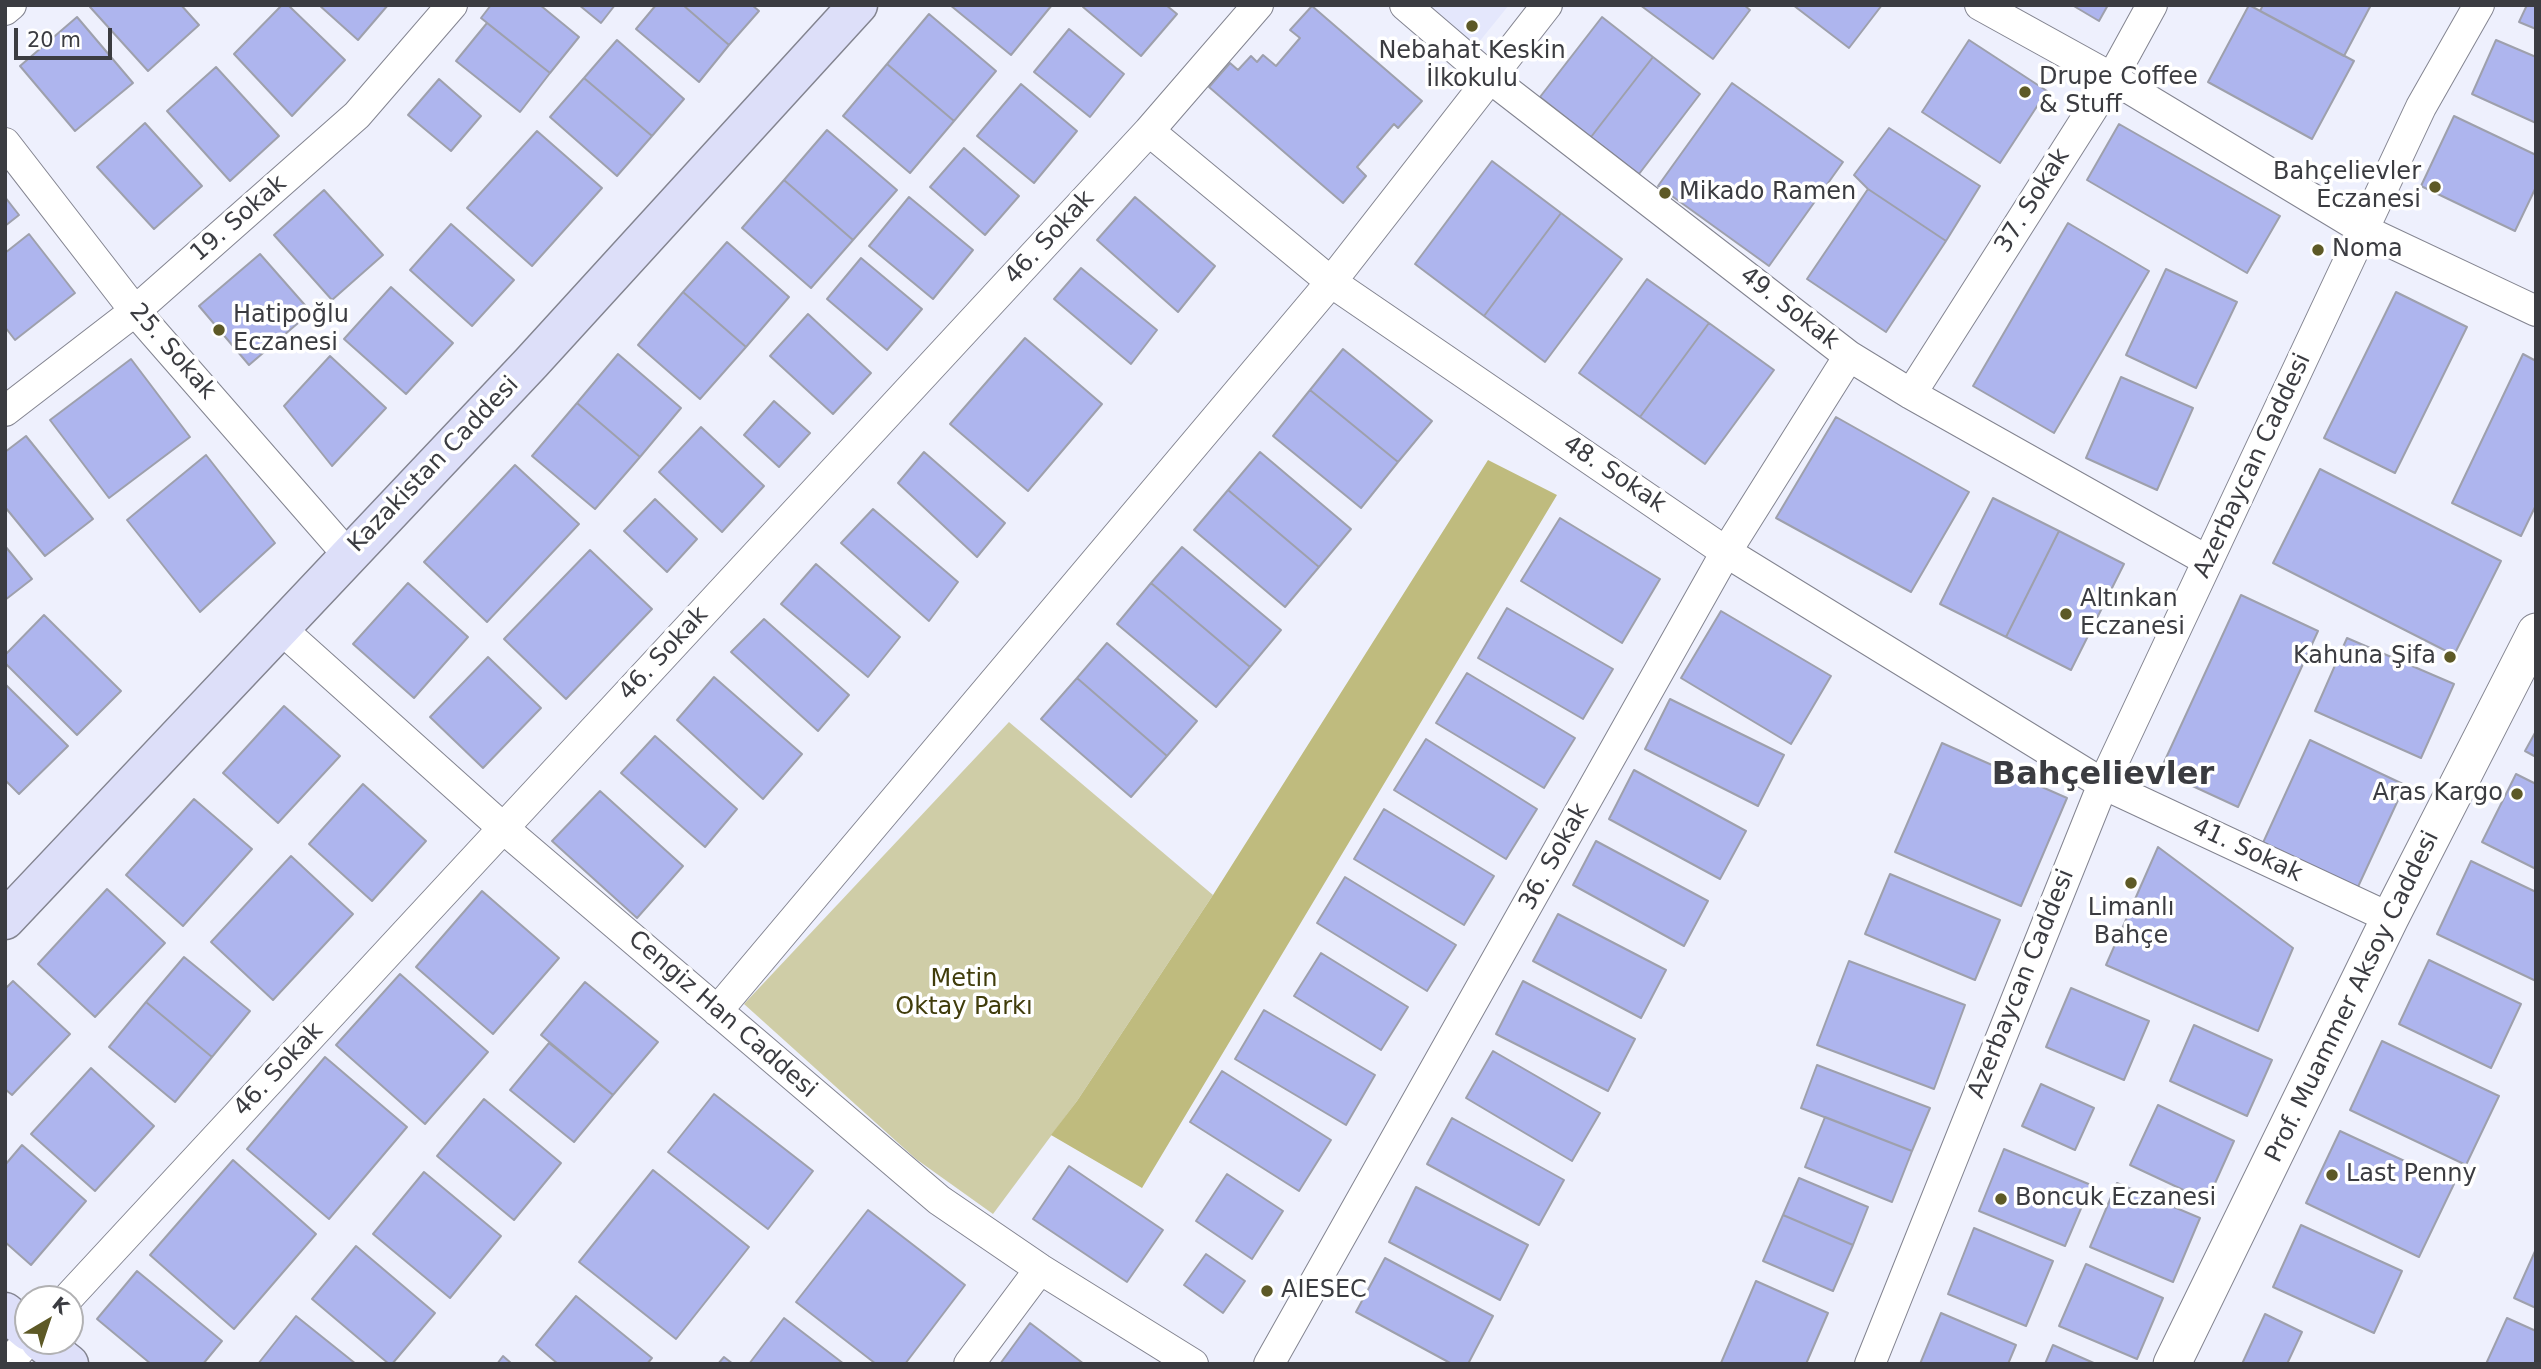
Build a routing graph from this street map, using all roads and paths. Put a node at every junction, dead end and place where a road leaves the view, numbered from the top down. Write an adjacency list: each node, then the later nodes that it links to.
1 (11, 5): 10 (street)
2 (452, 5): 17 (street, 19. Sokak)
3 (858, 5): 23 (main road, Kazakistan Caddesi)
4 (1258, 5): 13 (street, 46. Sokak)
5 (1405, 5): 11 (street, 49. Sokak)
6 (1547, 5): 11 (street)
7 (1980, 5): 12 (street)
8 (2152, 5): 12 (street, 37. Sokak)
9 (2479, 5): 15 (street, Azerbaycan Caddesi)
10 (5, 10)
11 (1490, 78): 16 (street); 19 (street, 49. Sokak)
12 (2112, 78): 15 (street); 20 (street, 37. Sokak)
13 (1149, 131): 16 (street, 48. Sokak); 28 (street, 46. Sokak)
14 (5, 142): 17 (street, 25. Sokak)
15 (2364, 230): 18 (street); 24 (street, Azerbaycan Caddesi)
16 (1331, 282): 22 (street, 48. Sokak); 31 (street)
17 (135, 311): 21 (street, 19. Sokak); 23 (street, 25. Sokak)
18 (2536, 311)
19 (1849, 356): 20 (street, 49. Sokak); 22 (street, 36. Sokak)
20 (1911, 394): 24 (street, 49. Sokak)
21 (5, 411)
22 (1726, 552): 27 (street, 48. Sokak); 36 (street, 36. Sokak)
23 (348, 555): 25 (main road, Kazakistan Caddesi)
24 (2208, 561): 27 (street, Azerbaycan Caddesi)
25 (279, 628): 28 (street, Cengiz Han Caddesi); 30 (main road, Kazakistan Caddesi)
26 (2536, 632): 29 (street, Prof. Muammer Aksoy Caddesi)
27 (2103, 784): 29 (street, 41. Sokak); 37 (street, Azerbaycan Caddesi)
28 (503, 828): 31 (street, Cengiz Han Caddesi); 33 (street, 46. Sokak)
29 (2390, 918): 38 (street, Prof. Muammer Aksoy Caddesi)
30 (5, 920)
31 (717, 1011): 32 (street, Cengiz Han Caddesi)
32 (1040, 1269): 34 (street); 35 (street, Cengiz Han Caddesi)
33 (80, 1285)
34 (969, 1364)
35 (1193, 1364)
36 (1269, 1364)
37 (1870, 1364)
38 (2172, 1364)

